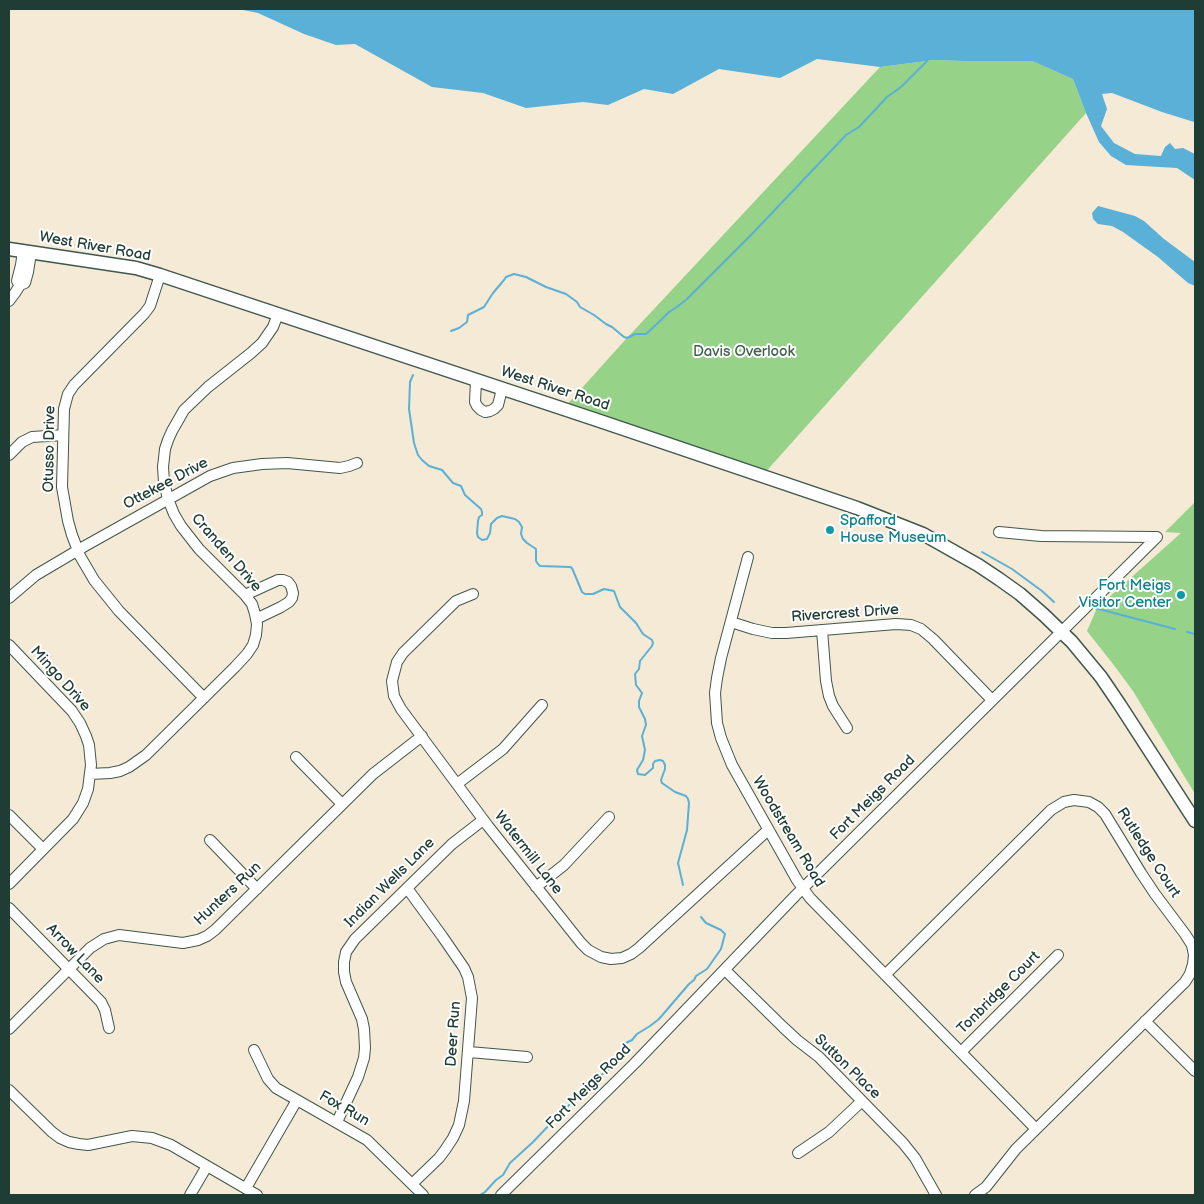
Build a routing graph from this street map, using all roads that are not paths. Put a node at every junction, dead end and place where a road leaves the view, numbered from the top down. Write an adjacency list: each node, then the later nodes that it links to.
1 (9, 249): 2 (main road, West River Road)
2 (27, 252): 3 (main road, West River Road); 4 (street)
3 (160, 276): 5 (main road, West River Road); 8 (street, Otusso Drive)
4 (9, 301)
5 (278, 314): 6 (main road, West River Road); 11 (street, Cranden Drive)
6 (476, 381): 7 (main road, West River Road); 7 (street)
7 (502, 389): 21 (main road, West River Road)
8 (63, 435): 9 (street); 13 (street, Otusso Drive)
9 (9, 455)
10 (357, 462): 11 (street, Ottekee Drive)
11 (168, 499): 13 (street, Ottekee Drive); 16 (street, Cranden Drive)
12 (999, 532): 21 (street, Fort Meigs Road)
13 (78, 550): 17 (street, Ottekee Drive); 23 (street, Otusso Drive)
14 (748, 557): 19 (street, Woodstream Road)
15 (473, 594): 27 (street, Watermill Lane)
16 (245, 595): 18 (street, Cranden Drive); 18 (street)
17 (9, 598)
18 (256, 619): 23 (street)
19 (731, 622): 20 (street, Rivercrest Drive); 36 (street, Woodstream Road)
20 (822, 630): 24 (street, Rivercrest Drive); 26 (street)
21 (1061, 631): 24 (street, Fort Meigs Road); 35 (main road, West River Road)
22 (9, 644): 29 (street, Mingo Drive)
23 (204, 698): 29 (street)
24 (992, 700): 43 (street, Fort Meigs Road)
25 (542, 705): 30 (street)
26 (847, 728)
27 (422, 736): 30 (street, Watermill Lane); 31 (street, Hunters Run)
28 (296, 757): 31 (street)
29 (90, 774): 38 (street, Mingo Drive)
30 (457, 784): 34 (street, Watermill Lane)
31 (342, 804): 42 (street, Hunters Run)
32 (9, 815): 38 (street)
33 (609, 817): 40 (street)
34 (484, 820): 40 (street, Watermill Lane); 41 (street, Indian Wells Lane)
35 (1195, 821)
36 (768, 830): 40 (street, Watermill Lane); 43 (street, Woodstream Road)
37 (210, 840): 42 (street)
38 (44, 849): 39 (street, Mingo Drive)
39 (9, 884)
40 (536, 887)
41 (406, 888): 53 (street, Deer Run); 60 (street, Indian Wells Lane)
42 (257, 889): 46 (street, Hunters Run)
43 (802, 889): 47 (street, Fort Meigs Road); 48 (street, Woodstream Road)
44 (9, 908): 46 (street, Arrow Lane)
45 (1058, 955): 54 (street, Tonbridge Court)
46 (69, 969): 50 (street, Hunters Run); 51 (street, Arrow Lane)
47 (725, 970): 59 (street, Sutton Place); 69 (street, Fort Meigs Road)
48 (885, 975): 49 (street, Rutledge Court); 54 (street, Woodstream Road)
49 (1146, 1021): 56 (street); 61 (street, Rutledge Court)
50 (9, 1028)
51 (109, 1028)
52 (254, 1050): 58 (street, Fox Run)
53 (469, 1052): 55 (street); 64 (street, Deer Run)
54 (961, 1052): 61 (street, Woodstream Road)
55 (527, 1057)
56 (1195, 1071)
57 (9, 1090): 63 (street)
58 (297, 1100): 60 (street, Fox Run); 65 (street)
59 (862, 1101): 62 (street); 70 (street, Sutton Place)
60 (337, 1122): 64 (street, Fox Run)
61 (1036, 1130): 71 (street, Rutledge Court)
62 (798, 1153)
63 (207, 1166): 65 (street); 66 (street)
64 (412, 1184): 68 (street, Fox Run)
65 (246, 1188): 67 (street)
66 (190, 1195)
67 (258, 1195)
68 (423, 1195)
69 (501, 1195)
70 (936, 1195)
71 (976, 1195)

